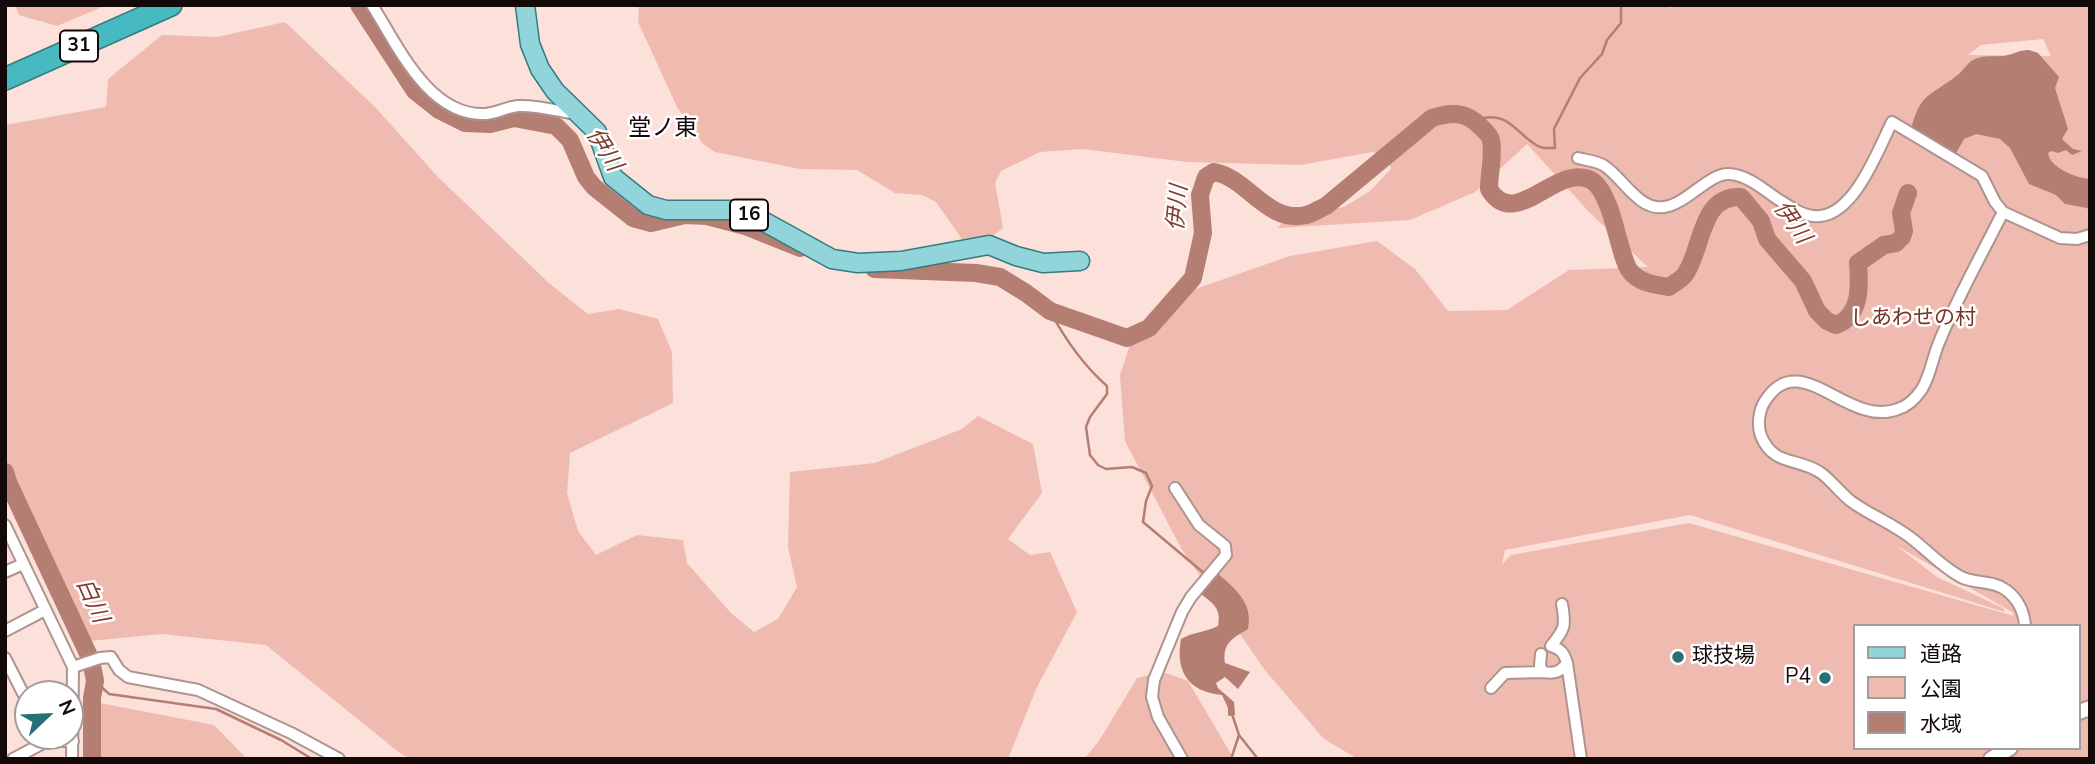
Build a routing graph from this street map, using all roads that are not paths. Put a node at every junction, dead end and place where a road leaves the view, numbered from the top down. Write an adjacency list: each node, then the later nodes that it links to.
1 (372, 5): 6 (street)
2 (525, 5): 6 (main road, 16)
3 (156, 8): 4 (highway, 31); 5 (highway, 31)
4 (5, 65)
5 (5, 79)
6 (576, 114): 10 (main road, 16)
7 (1578, 158): 8 (street)
8 (2003, 212): 9 (street); 17 (street)
9 (2090, 235)
10 (1080, 261)
11 (1175, 488): 29 (street)
12 (5, 525): 13 (street)
13 (23, 564): 14 (street); 16 (street)
14 (5, 572)
15 (1562, 604): 19 (street)
16 (46, 610): 18 (street); 22 (street)
17 (2025, 624)
18 (5, 631)
19 (1546, 649): 21 (street); 23 (street)
20 (5, 659): 24 (street)
21 (1567, 663): 23 (street); 30 (street)
22 (73, 667): 25 (street); 28 (street)
23 (1544, 672): 26 (street)
24 (16, 680)
25 (73, 680)
26 (1491, 688)
27 (2007, 750): 31 (street)
28 (339, 759)
29 (1182, 759)
30 (1581, 759)
31 (1991, 759)

